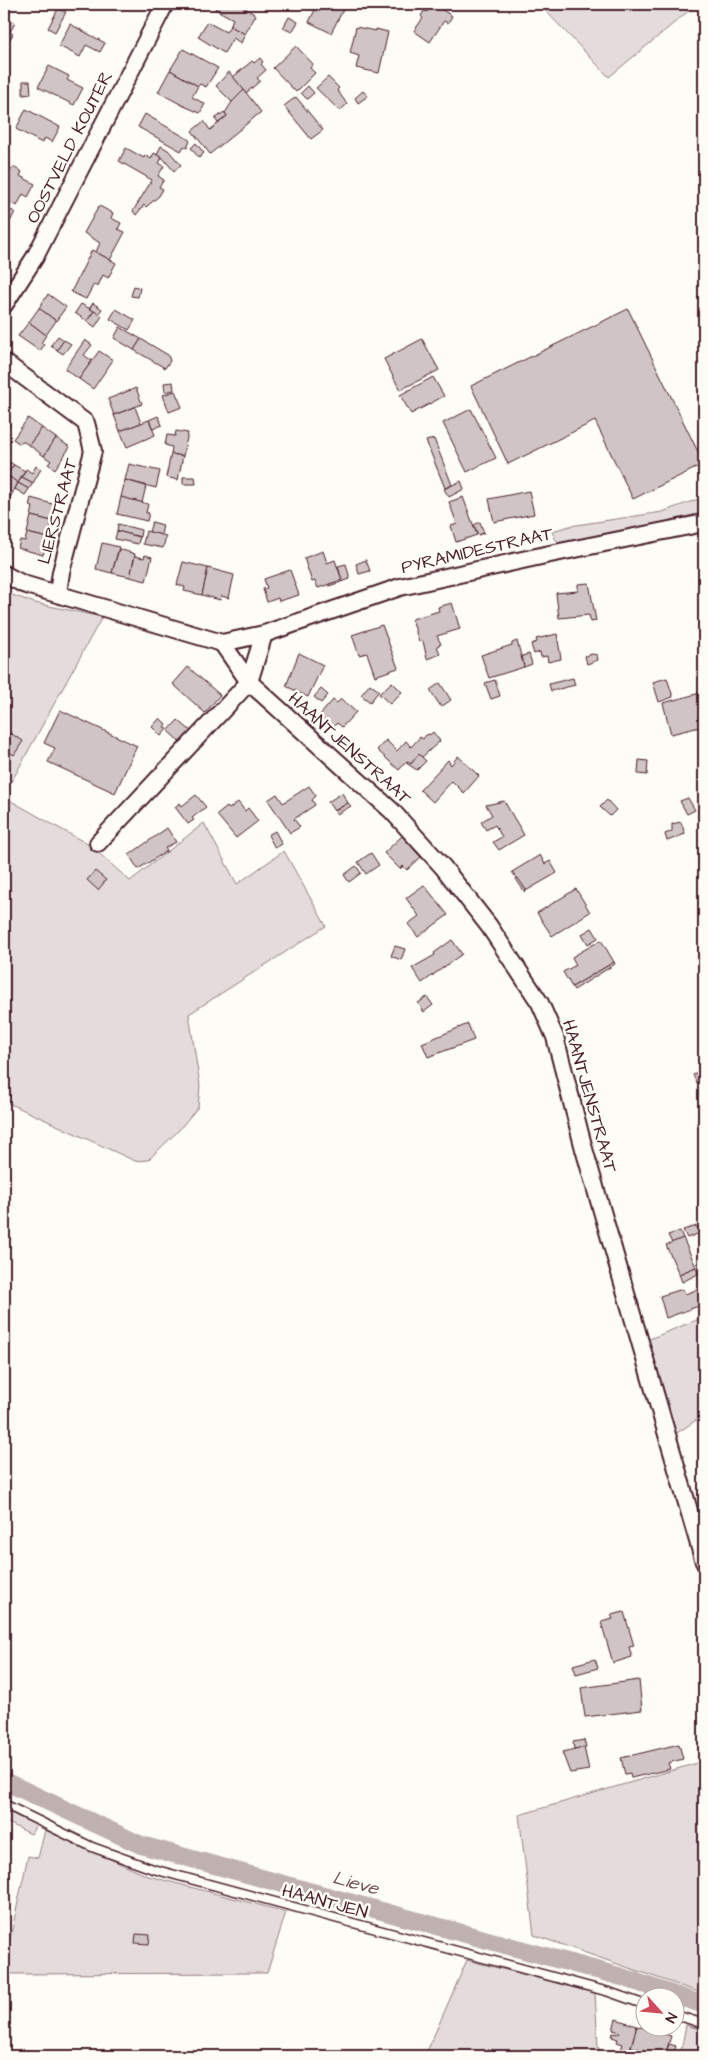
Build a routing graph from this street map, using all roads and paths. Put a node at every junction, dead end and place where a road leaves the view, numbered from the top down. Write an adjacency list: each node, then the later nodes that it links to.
1 (165, 4): 2 (street, OOSTVELD KOUTER)
2 (4, 305)
3 (4, 362): 6 (street, LIERSTRAAT)
4 (704, 522): 7 (street, PYRAMIDESTRAAT)
5 (4, 574): 6 (street, PYRAMIDESTRAAT)
6 (58, 593): 8 (street, PYRAMIDESTRAAT)
7 (264, 634): 8 (street, PYRAMIDESTRAAT); 9 (street)
8 (222, 643): 9 (street, HAANTJENSTRAAT)
9 (249, 682): 10 (street); 11 (street, HAANTJENSTRAAT)
10 (98, 843)
11 (704, 1562)
12 (4, 1804): 13 (lane, HAANTJEN)
13 (636, 2001)
14 (686, 2018): 15 (lane)
15 (704, 2024)

